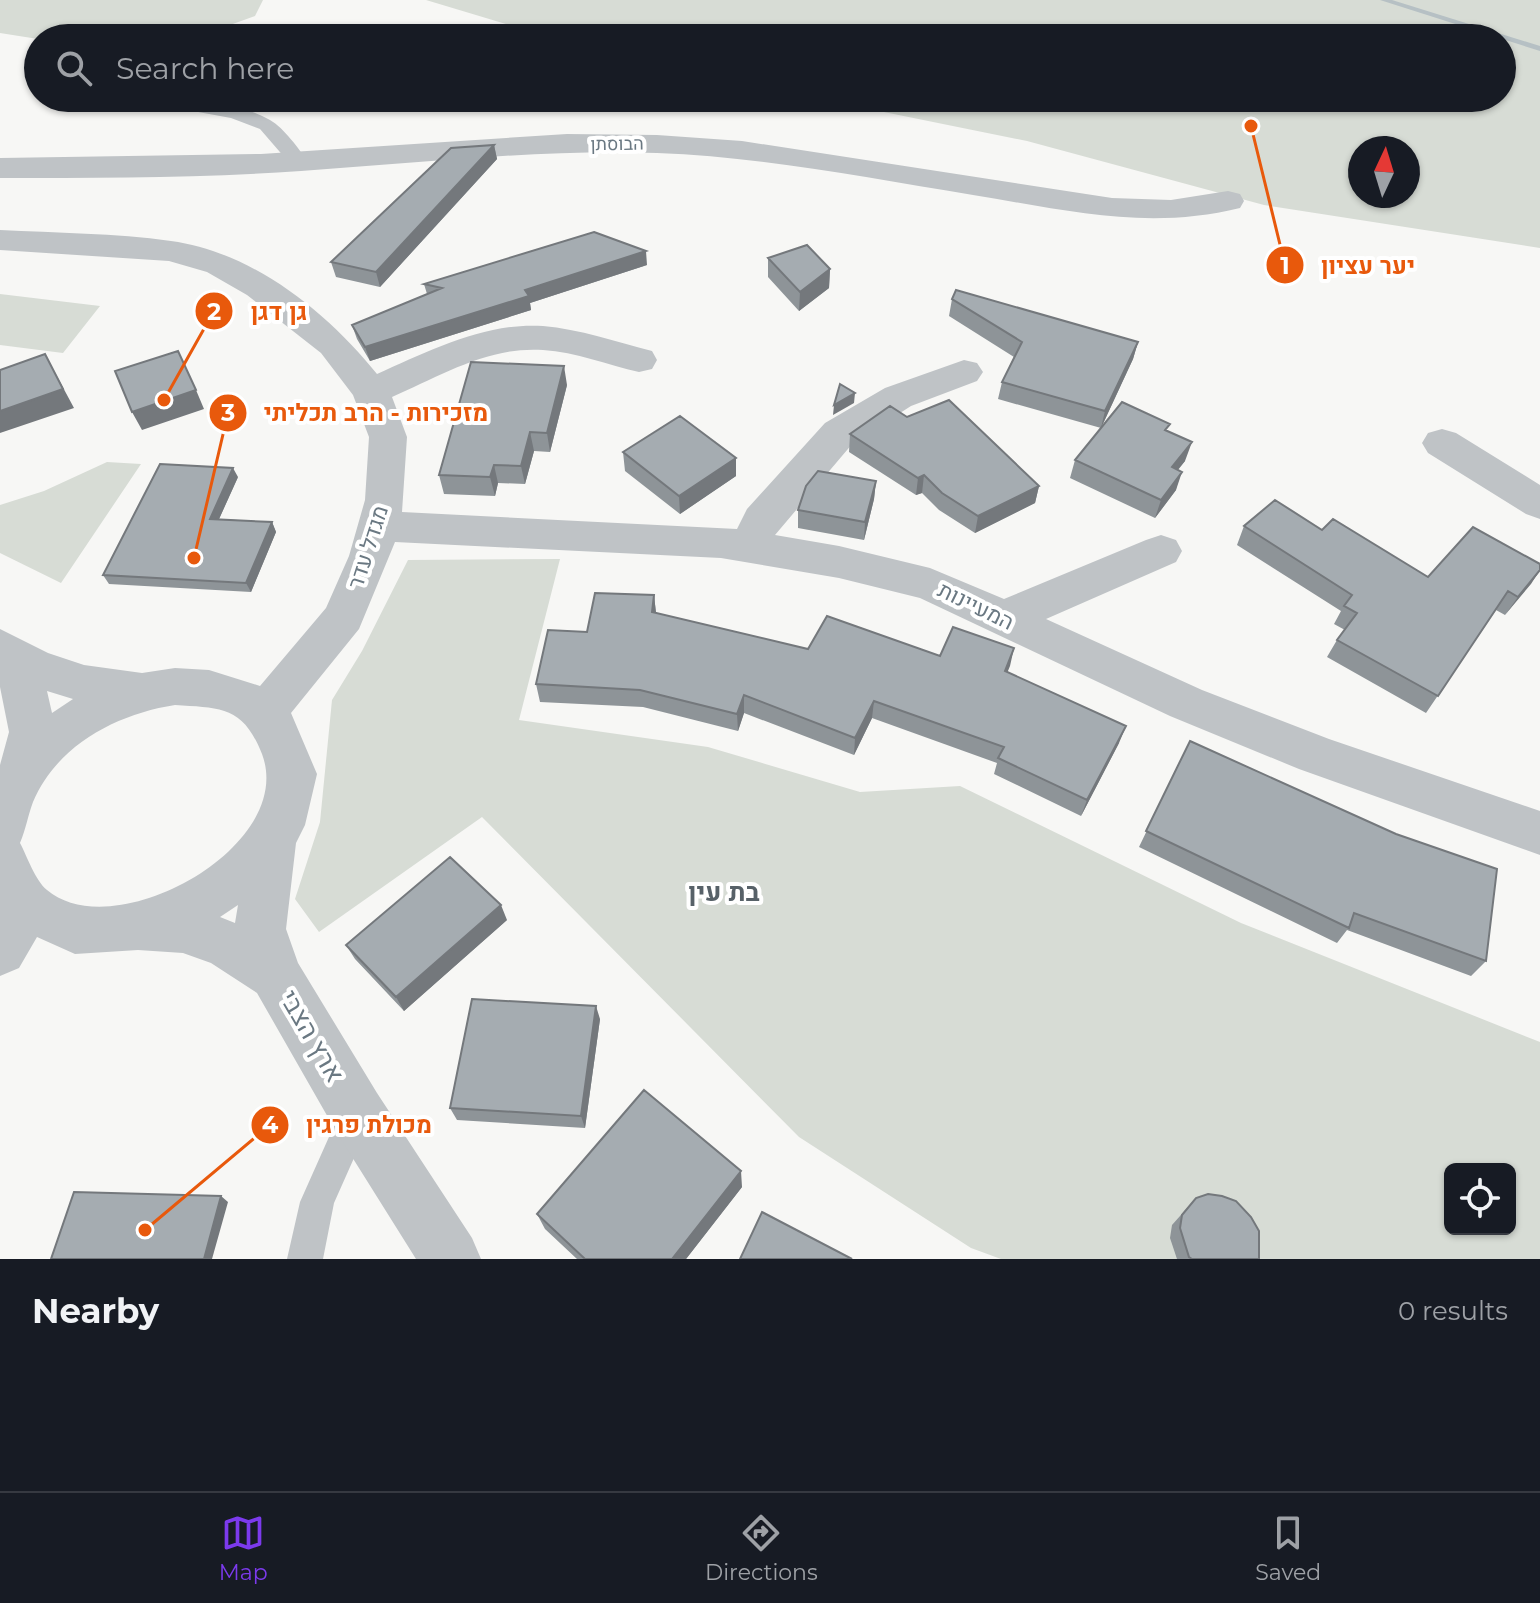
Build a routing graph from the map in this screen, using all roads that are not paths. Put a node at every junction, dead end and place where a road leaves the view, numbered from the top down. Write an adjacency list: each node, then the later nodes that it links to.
1 (229, 112): 2 (lane)
2 (299, 162): 3 (street, הבוסתן); 4 (street, הבוסתן)
3 (0, 168)
4 (1228, 201)
5 (0, 240): 8 (street, מגדל עדר)
6 (639, 360): 8 (street)
7 (964, 372): 12 (street)
8 (371, 391): 11 (street, מגדל עדר)
9 (1442, 443): 10 (street)
10 (1540, 504)
11 (378, 526): 12 (street, המעיינות); 17 (street, מגדל עדר)
12 (748, 547): 14 (street, המעיינות)
13 (1161, 551): 14 (street)
14 (1002, 619): 20 (street, המעיינות)
15 (4, 650): 16 (street); 18 (street)
16 (148, 690): 17 (street); 18 (street)
17 (265, 712): 21 (street)
18 (22, 772): 19 (street)
19 (0, 832)
20 (1540, 833)
21 (272, 839): 24 (street); 26 (street, ארץ הצבי)
22 (0, 855): 23 (street)
23 (27, 907): 24 (street); 25 (street)
24 (131, 929): 26 (street)
25 (0, 951)
26 (276, 975): 27 (street, ארץ הצבי)
27 (357, 1113): 28 (lane); 29 (street, ארץ הצבי)
28 (305, 1259)
29 (451, 1259)

